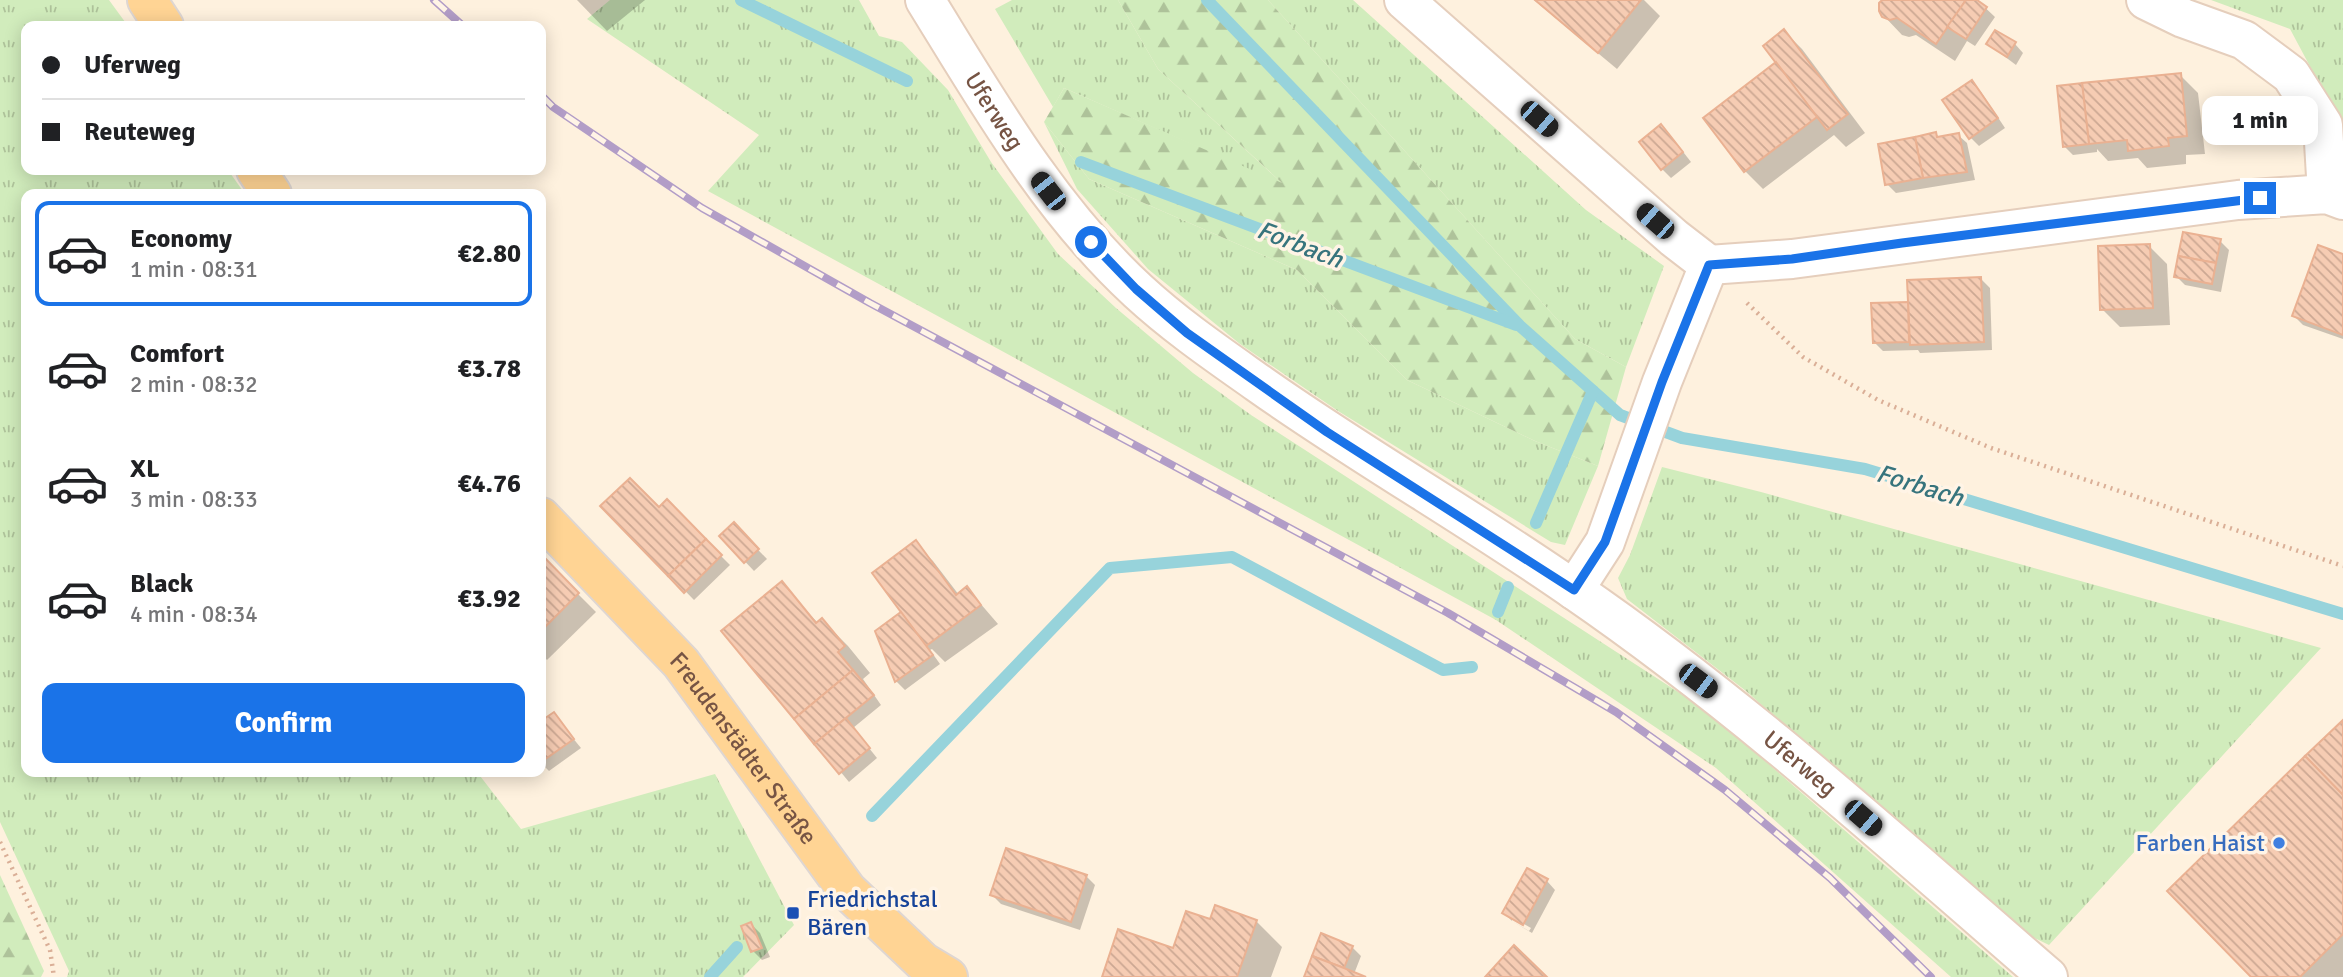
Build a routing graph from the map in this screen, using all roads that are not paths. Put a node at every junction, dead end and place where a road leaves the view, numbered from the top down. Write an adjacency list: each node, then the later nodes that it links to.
1 (147, 0): 5 (main road)
2 (925, 0): 9 (street, Uferweg)
3 (1404, 0): 7 (street)
4 (2146, 0): 6 (street)
5 (161, 21)
6 (2335, 197): 7 (street)
7 (1709, 265): 9 (street)
8 (546, 522): 10 (main road, Freudenstädter Straße)
9 (1574, 590): 11 (street, Uferweg)
10 (948, 977)
11 (2048, 977)

